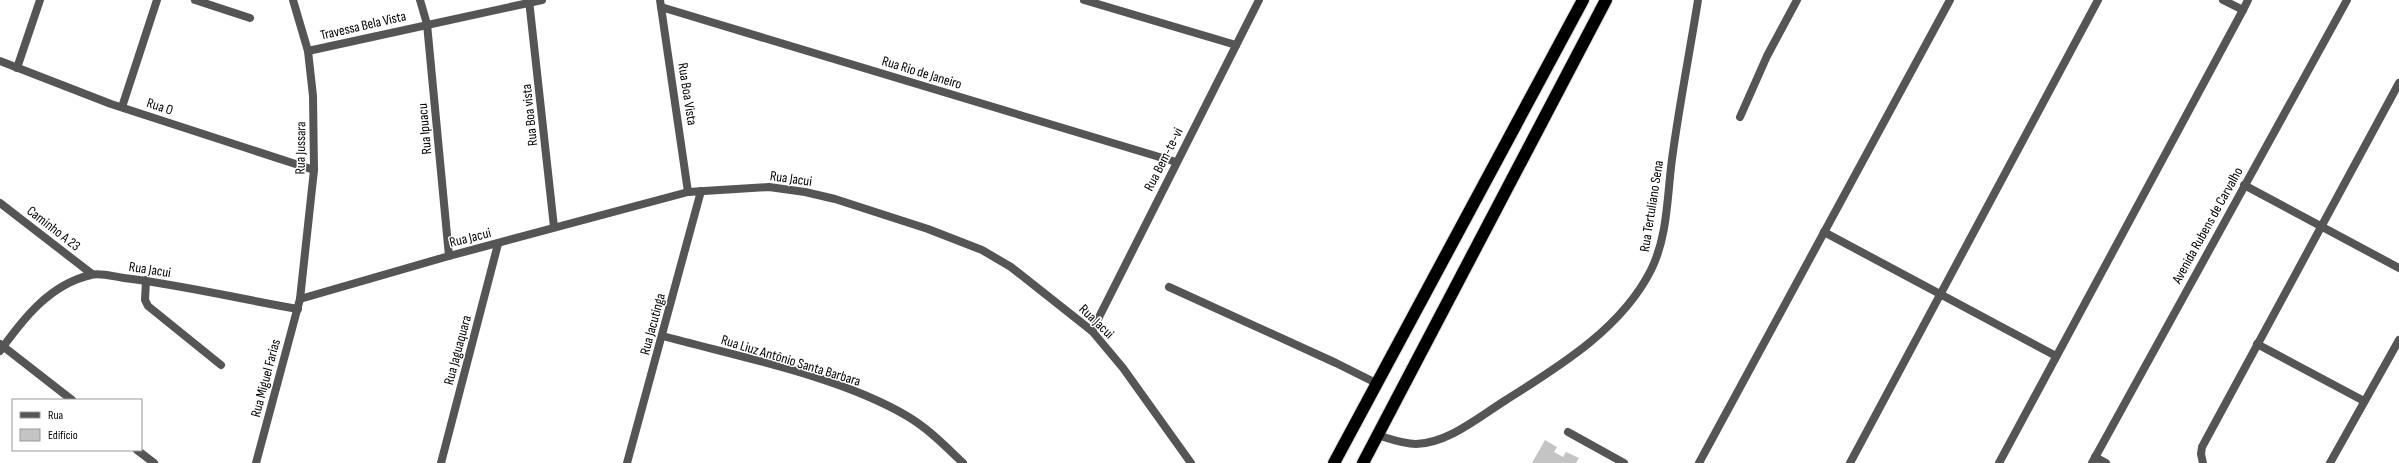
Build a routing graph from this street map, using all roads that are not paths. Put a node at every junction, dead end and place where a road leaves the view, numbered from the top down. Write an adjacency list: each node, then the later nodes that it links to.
1 (40, 0): 26 (street)
2 (157, 0): 28 (street)
3 (195, 0): 21 (street)
4 (294, 0): 24 (street, Rua Jussara)
5 (420, 0): 22 (street, Rua Ipuacu)
6 (542, 0): 18 (street, Travessa Bela Vista)
7 (1084, 0): 23 (street)
8 (1259, 0): 23 (street, Rua Bem-te-vi)
9 (1583, 0): 55 (highway)
10 (1606, 0): 59 (highway)
11 (1698, 0): 59 (street, Rua Tertuliano Sena)
12 (1797, 0): 29 (street)
13 (1950, 0): 38 (street)
14 (2098, 0): 45 (street)
15 (2223, 0): 20 (street)
16 (2248, 0): 20 (street)
17 (2347, 0): 32 (street, Avenida Rubens de Carvalho)
18 (529, 2): 22 (street, Travessa Bela Vista); 37 (street, Rua Boa vista)
19 (661, 3): 30 (street, Rua Rio de Janeiro); 34 (street, Rua Boa Vista)
20 (2243, 10): 53 (street)
21 (250, 18)
22 (427, 24): 24 (street, Travessa Bela Vista); 40 (street, Rua Ipuacu)
23 (1236, 45): 30 (street, Rua Bem-te-vi)
24 (308, 51): 31 (street, Rua Jussara)
25 (0, 62): 26 (street, Rua O)
26 (18, 68): 28 (street, Rua O)
27 (2399, 83): 36 (street)
28 (122, 107): 31 (street, Rua O)
29 (1740, 117)
30 (1176, 162): 48 (street, Rua Bem-te-vi)
31 (314, 170): 46 (street, Rua Jussara)
32 (2244, 185): 36 (street); 61 (street, Avenida Rubens de Carvalho)
33 (701, 190): 34 (street, Rua Jacui); 48 (street, Rua Jacui); 49 (street, Rua Jacutinga)
34 (688, 192): 37 (street, Rua Jacui)
35 (0, 204): 42 (street, Caminho A 23)
36 (2321, 225): 41 (street); 51 (street)
37 (554, 227): 39 (street, Rua Jacui)
38 (1824, 232): 45 (street); 71 (street)
39 (498, 244): 40 (street, Rua Jacui); 64 (street, Rua Jaguaquara)
40 (449, 256): 46 (street, Rua Jacui)
41 (2399, 268)
42 (92, 274): 43 (street, Rua Jacui); 52 (street)
43 (146, 280): 47 (street, Rua Jacui); 54 (street)
44 (1169, 287): 55 (street)
45 (1941, 295): 53 (street); 72 (street)
46 (300, 299): 47 (street, Rua Miguel Farias)
47 (298, 309): 63 (street, Rua Miguel Farias)
48 (1092, 331): 67 (street, Rua Jacui)
49 (663, 336): 65 (street, Rua Jacutinga); 66 (street, Rua Liuz Antônio Santa Barbara)
50 (2399, 340): 57 (street)
51 (2256, 344): 57 (street); 75 (street)
52 (1, 347): 56 (street)
53 (2056, 356): 73 (street)
54 (221, 365)
55 (1376, 383): 68 (highway)
56 (71, 399)
57 (2364, 401): 76 (street)
58 (1568, 432): 70 (street)
59 (1377, 435): 69 (highway)
60 (138, 451): 62 (street)
61 (2093, 460): 74 (street)
62 (154, 463)
63 (256, 463)
64 (441, 463)
65 (627, 463)
66 (963, 463)
67 (1191, 463)
68 (1334, 463)
69 (1363, 463)
70 (1624, 463)
71 (1699, 463)
72 (1850, 463)
73 (1999, 463)
74 (2106, 463)
75 (2203, 463)
76 (2330, 463)

